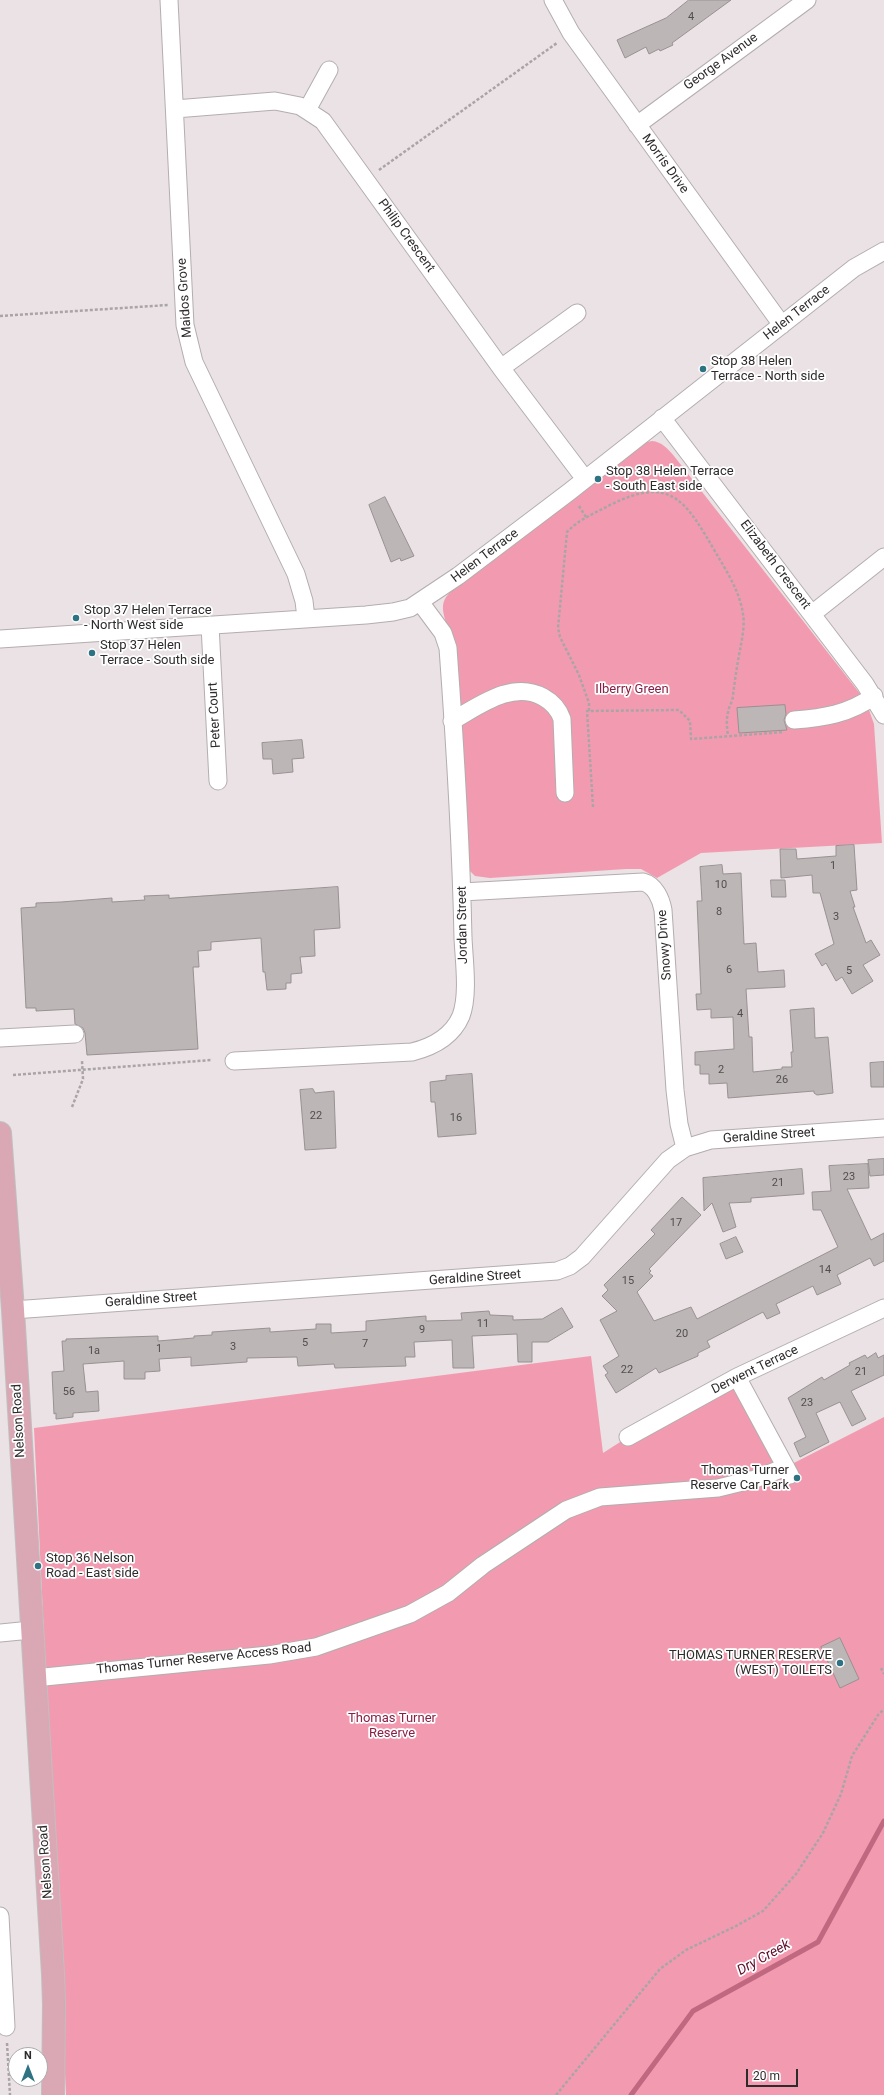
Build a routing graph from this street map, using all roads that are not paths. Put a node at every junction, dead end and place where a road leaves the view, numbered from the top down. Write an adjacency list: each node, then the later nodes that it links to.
1 (169, 0): 5 (street, Maidos Grove)
2 (553, 0): 7 (street, Morris Drive)
3 (807, 0): 7 (street, George Avenue)
4 (329, 70): 6 (street)
5 (175, 109): 6 (street, Philip Crescent); 17 (street, Maidos Grove)
6 (307, 110): 11 (street, Philip Crescent)
7 (636, 125): 10 (street, Morris Drive)
8 (884, 250): 10 (street, Helen Terrace)
9 (577, 313): 11 (street)
10 (782, 325): 12 (street, Helen Terrace)
11 (501, 368): 13 (street, Philip Crescent)
12 (662, 418): 13 (street, Helen Terrace); 16 (street, Elizabeth Crescent)
13 (585, 479): 15 (street, Helen Terrace)
14 (884, 557): 16 (street)
15 (420, 602): 17 (street, Helen Terrace); 22 (street, Jordan Street)
16 (812, 614): 20 (street, Elizabeth Crescent)
17 (306, 618): 18 (street, Helen Terrace)
18 (210, 625): 19 (street, Helen Terrace); 24 (street, Peter Court)
19 (0, 639)
20 (874, 696): 21 (street, Elizabeth Crescent); 23 (street)
21 (884, 715)
22 (452, 721): 25 (street); 26 (street, Jordan Street)
23 (791, 726)
24 (218, 781)
25 (565, 793)
26 (462, 892): 29 (street, Jordan Street); 32 (street, Snowy Drive)
27 (75, 1034): 28 (street)
28 (0, 1038)
29 (234, 1061)
30 (884, 1128): 32 (street, Geraldine Street)
31 (0, 1133): 33 (main road, Nelson Road)
32 (685, 1148): 35 (street, Geraldine Street)
33 (2, 1213): 35 (main road, Nelson Road)
34 (884, 1308): 36 (street, Derwent Terrace)
35 (13, 1310): 38 (main road, Nelson Road)
36 (737, 1377): 37 (street, Derwent Terrace); 40 (street, Thomas Turner Reserve Access Road)
37 (628, 1436)
38 (31, 1630): 39 (street); 40 (main road, Nelson Road)
39 (0, 1632)
40 (34, 1678): 43 (main road, Nelson Road)
41 (0, 1916): 42 (street)
42 (6, 2027)
43 (53, 2095)

